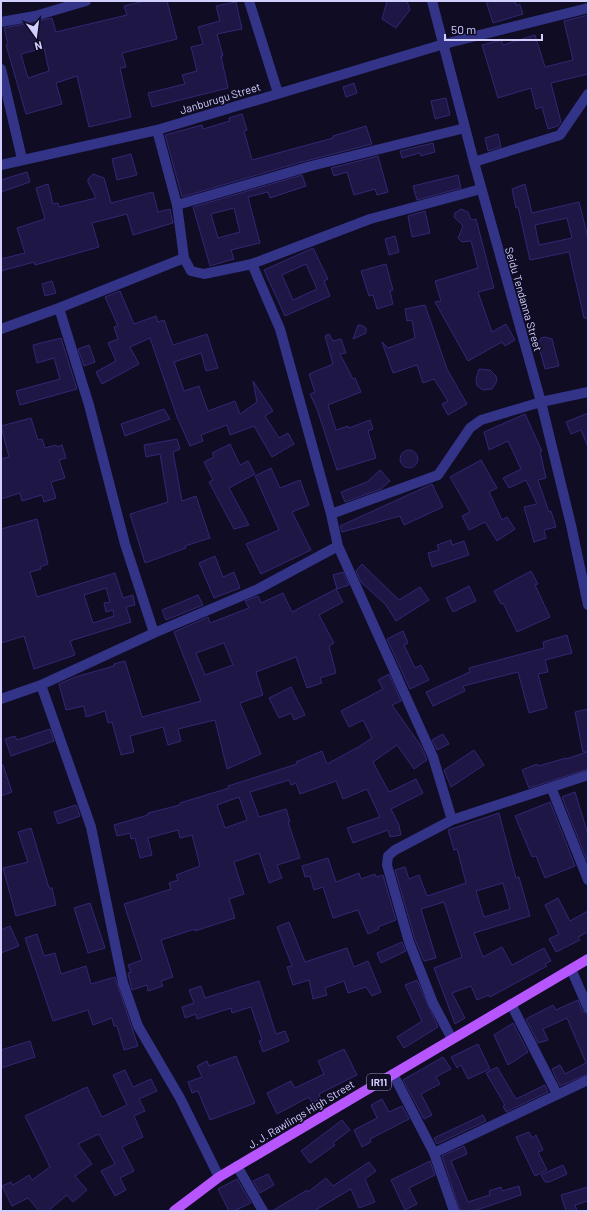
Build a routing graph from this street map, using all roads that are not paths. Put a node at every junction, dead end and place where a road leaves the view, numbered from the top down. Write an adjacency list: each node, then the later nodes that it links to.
1 (86, 1): 5 (street)
2 (249, 1): 8 (street)
3 (432, 1): 6 (street, Seidu Tendanna Street)
4 (588, 8): 6 (street, Janburugu Street)
5 (1, 22)
6 (444, 44): 8 (street, Janburugu Street); 10 (street, Seidu Tendanna Street)
7 (1, 69): 12 (street)
8 (278, 93): 11 (street, Janburugu Street)
9 (588, 94): 13 (street)
10 (465, 128): 13 (street, Seidu Tendanna Street); 16 (street)
11 (157, 130): 12 (street, Janburugu Street); 16 (street)
12 (22, 159): 14 (street, Janburugu Street)
13 (474, 162): 15 (street, Seidu Tendanna Street)
14 (1, 165)
15 (481, 189): 18 (street); 22 (street, Seidu Tendanna Street)
16 (177, 205): 17 (street)
17 (184, 258): 18 (street); 19 (street)
18 (252, 264): 23 (street)
19 (59, 308): 20 (street); 26 (street)
20 (1, 329)
21 (588, 392): 22 (street)
22 (541, 402): 23 (street); 25 (street, Seidu Tendanna Street)
23 (331, 514): 24 (street)
24 (338, 546): 26 (street); 31 (street)
25 (588, 605)
26 (154, 633): 27 (street)
27 (41, 684): 28 (street); 43 (street)
28 (1, 699)
29 (588, 774): 30 (street)
30 (551, 787): 31 (street); 32 (street)
31 (452, 820): 37 (street)
32 (588, 880)
33 (588, 959): 34 (main road, J. J. Rawlings High Street / IR11)
34 (571, 969): 35 (main road, J. J. Rawlings High Street / IR11); 36 (street)
35 (511, 1004): 37 (main road, J. J. Rawlings High Street / IR11); 40 (street)
36 (588, 1008)
37 (452, 1039): 38 (main road, J. J. Rawlings High Street / IR11)
38 (393, 1074): 41 (street); 42 (main road, J. J. Rawlings High Street / IR11)
39 (588, 1080): 40 (street)
40 (558, 1094): 41 (street)
41 (434, 1153): 46 (street)
42 (237, 1166): 43 (main road, J. J. Rawlings High Street / IR11); 45 (street)
43 (218, 1177): 44 (main road, J. J. Rawlings High Street / IR11)
44 (174, 1211)
45 (263, 1211)
46 (454, 1211)

